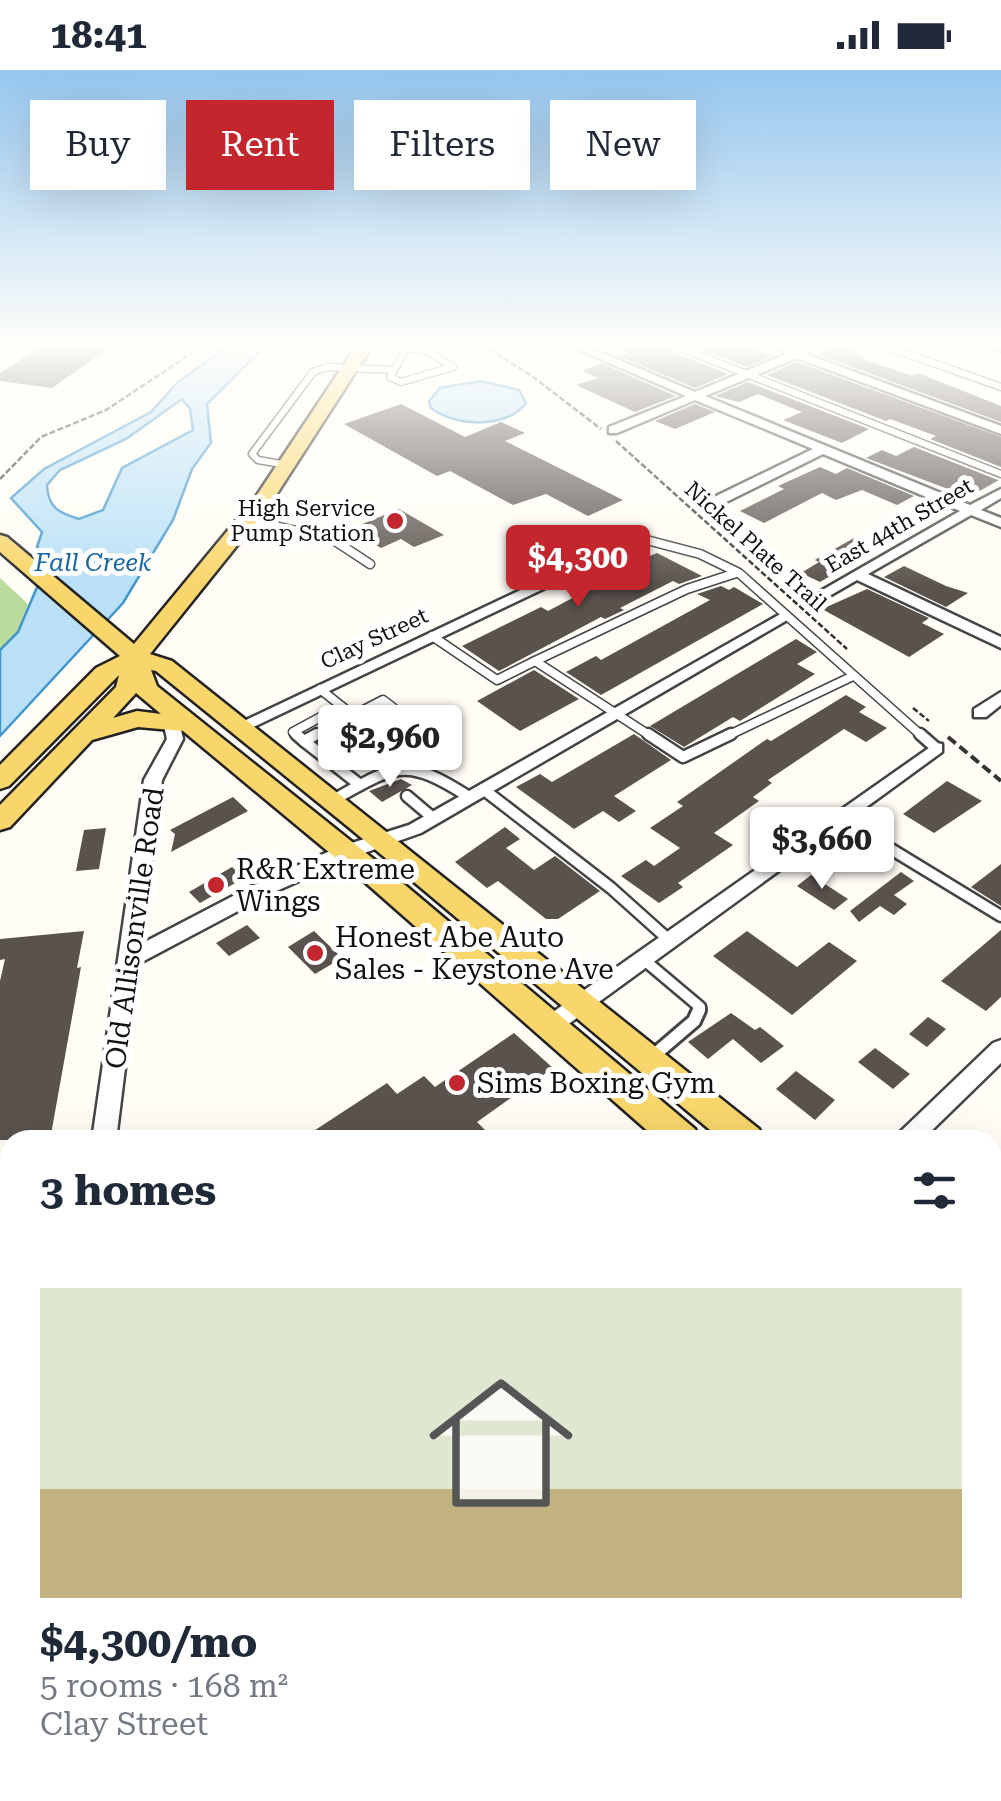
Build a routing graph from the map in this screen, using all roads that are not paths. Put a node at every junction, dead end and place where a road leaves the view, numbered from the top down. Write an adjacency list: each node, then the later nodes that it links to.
1 (273, 426): 8 (lane)
2 (312, 426): 8 (main road)
3 (623, 426): 6 (street)
4 (767, 426): 7 (street)
5 (879, 426): 9 (lane)
6 (613, 430)
7 (823, 449): 11 (street); 12 (street)
8 (287, 465): 13 (main road)
9 (1001, 474)
10 (1001, 493): 12 (street, East 44th Street)
11 (715, 502)
12 (970, 510): 14 (street); 19 (street, East 44th Street)
13 (248, 520): 17 (lane); 24 (main road)
14 (1001, 523)
15 (639, 538): 18 (lane); 22 (street, Clay Street)
16 (0, 542): 24 (main road)
17 (370, 564)
18 (736, 573): 21 (lane); 25 (lane)
19 (858, 574): 20 (street, East 44th Street); 23 (street)
20 (819, 596)
21 (792, 611): 26 (lane); 31 (street)
22 (432, 636): 25 (lane); 27 (street, Clay Street)
23 (1001, 643)
24 (135, 657): 34 (main road); 35 (main road); 36 (main road); 39 (main road)
25 (535, 661): 31 (lane)
26 (853, 676): 31 (lane); 37 (lane)
27 (320, 689): 29 (lane); 35 (street, Clay Street)
28 (1001, 697): 30 (street)
29 (341, 706): 32 (lane); 38 (lane)
30 (980, 713)
31 (614, 714): 41 (street)
32 (353, 716): 33 (lane); 38 (lane)
33 (406, 717)
34 (175, 718): 36 (main road); 48 (main road); 51 (street, Old Allisonville Road)
35 (238, 728): 43 (main road)
36 (86, 734): 46 (main road)
37 (940, 740): 45 (street)
38 (304, 741): 40 (lane)
39 (0, 780)
40 (360, 785): 41 (lane); 43 (lane)
41 (476, 793): 44 (street); 50 (lane)
42 (407, 796): 44 (lane)
43 (332, 800): 47 (main road)
44 (433, 818): 47 (street)
45 (840, 818): 49 (lane); 50 (street)
46 (0, 821)
47 (383, 840): 48 (street); 53 (main road)
48 (346, 852): 51 (street); 54 (main road)
49 (1001, 916)
50 (669, 940): 52 (street)
51 (130, 959): 57 (street, Old Allisonville Road)
52 (643, 959): 53 (street); 56 (lane)
53 (582, 1003): 54 (street); 56 (main road)
54 (551, 1025): 58 (main road)
55 (1001, 1049): 60 (street)
56 (650, 1059): 59 (main road)
57 (105, 1130)
58 (672, 1130)
59 (735, 1130)
60 (917, 1130)

